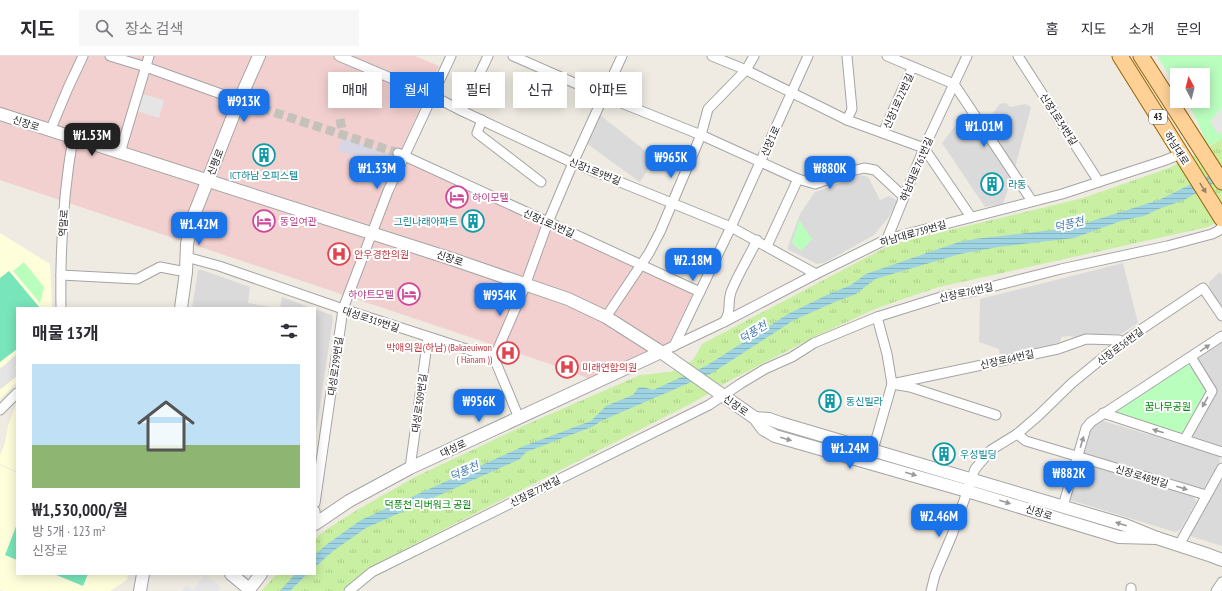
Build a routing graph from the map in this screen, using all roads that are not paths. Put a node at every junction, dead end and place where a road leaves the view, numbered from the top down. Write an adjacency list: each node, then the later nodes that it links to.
1 (83, 56): 37 (street)
2 (110, 56): 19 (street)
3 (149, 56): 19 (street)
4 (259, 56): 28 (street, 신평로)
5 (339, 56): 24 (street, 신장1로9번길)
6 (451, 56): 22 (street, 대성로299번길)
7 (488, 56): 33 (street)
8 (513, 56): 25 (street)
9 (622, 56): 23 (street)
10 (712, 56): 21 (street, 신장1로22번길)
11 (754, 56): 21 (street)
12 (808, 56): 27 (street, 신장1로)
13 (847, 56): 36 (street)
14 (887, 56): 20 (street)
15 (967, 56): 26 (street, 하남대로761번길)
16 (1018, 56): 50 (street, 신장1로34번길)
17 (1120, 56): 44 (main road, 하남대로 / 43)
18 (1141, 56): 51 (main road, 하남대로 / 43)
19 (146, 67): 28 (street); 42 (street)
20 (912, 68): 26 (street); 38 (street, 신장1로22번길)
21 (746, 70): 27 (street, 신장1로22번길); 39 (street)
22 (444, 72)
23 (615, 72)
24 (390, 78)
25 (575, 83)
26 (954, 84): 41 (street, 하남대로761번길); 53 (street)
27 (792, 92): 36 (street, 신장1로22번길); 45 (street, 신장1로)
28 (244, 102): 48 (street, 신평로)
29 (444, 102): 33 (street, 신장1로9번길)
30 (426, 108): 43 (street, 대성로299번길)
31 (598, 108): 46 (street)
32 (634, 108): 39 (street)
33 (462, 111): 35 (street, 신장1로9번길)
34 (0, 114): 37 (street, 신장로)
35 (482, 120): 46 (street, 신장1로9번길); 49 (street)
36 (847, 120): 38 (street, 신장1로22번길)
37 (50, 131): 40 (street, 신장로)
38 (884, 133): 41 (street, 신장1로22번길)
39 (701, 135): 45 (street); 54 (street)
40 (73, 138): 42 (street, 신장로); 67 (street, 역말로)
41 (924, 148): 52 (street, 하남대로761번길); 55 (street)
42 (120, 153): 48 (street, 신장로)
43 (401, 155): 57 (street, 신장1로3번길); 59 (street, 대성로299번길)
44 (1182, 156): 50 (street, 하남대로739번길); 56 (main road, 하남대로 / 43, one-way to 56)
45 (760, 162): 47 (street); 58 (street, 신장1로)
46 (573, 163): 54 (street, 신장1로9번길); 57 (street)
47 (798, 179): 52 (street); 62 (street)
48 (208, 181): 59 (street, 신장로); 63 (street, 신평로)
49 (540, 182)
50 (1099, 182): 53 (street, 하남대로739번길)
51 (1222, 182)
52 (904, 197): 60 (street, 하남대로761번길)
53 (1032, 201): 55 (street, 하남대로739번길)
54 (674, 203): 58 (street, 신장1로9번길); 64 (street)
55 (971, 217): 60 (street, 하남대로739번길)
56 (1222, 221): 75 (street, 신장로76번길)
57 (548, 222): 64 (street, 신장1로3번길); 68 (street)
58 (731, 227): 61 (street); 69 (street, 신장1로)
59 (372, 233): 68 (street, 신장로); 72 (street, 대성로299번길)
60 (887, 239): 66 (street, 하남대로739번길)
61 (757, 240): 62 (street); 76 (street)
62 (767, 246): 66 (street)
63 (186, 257): 65 (street, 신평로); 72 (street, 대성로319번길)
64 (641, 265): 69 (street, 신장1로3번길); 74 (street)
65 (186, 272): 67 (street); 71 (street, 신평로)
66 (816, 274): 76 (street, 하남대로739번길)
67 (61, 275): 70 (street, 역말로)
68 (525, 284): 74 (street, 신장로); 83 (street)
69 (700, 292): 80 (street, 신장1로)
70 (61, 307)
71 (181, 307)
72 (343, 310): 78 (street, 대성로319번길); 103 (street, 대성로299번길)
73 (1222, 316): 79 (street, 신장로56번길)
74 (606, 317): 81 (street, 신장로)
75 (877, 317): 84 (street); 85 (street, 신장로76번길)
76 (724, 322): 80 (street, 하남대로739번길)
77 (1222, 336): 82 (street, one-way to 77)
78 (428, 337): 83 (street, 대성로319번길); 99 (street, 대성로309번길)
79 (1121, 343): 84 (street, 신장로64번길); 92 (street, 신장로56번길)
80 (674, 346): 81 (street, 하남대로739번길)
81 (661, 352): 85 (street, 신장로); 90 (street, 대성로)
82 (1191, 357): 88 (street); 93 (street, one-way to 93)
83 (494, 358): 90 (street)
84 (892, 384): 89 (street); 95 (street)
85 (720, 393): 91 (street, 신장로); 115 (street, 신장로77번길)
86 (16, 394): 87 (street)
87 (0, 410)
88 (1103, 413): 93 (street, one-way to 88); 97 (street, one-way to 88)
89 (996, 415)
90 (519, 418): 99 (street, 대성로)
91 (755, 418): 94 (street, 신장로); 98 (street, 신장로, one-way to 98)
92 (1017, 434): 97 (street); 101 (street, 신장로56번길)
93 (1185, 439): 96 (street)
94 (856, 446): 95 (street, 신장로); 98 (street)
95 (873, 450): 101 (street, 신장로)
96 (1222, 452)
97 (1078, 456): 102 (street, 신장로48번길, one-way to 102); 104 (street)
98 (852, 458): 101 (street, 신장로, one-way to 101)
99 (410, 468): 105 (street, 대성로)
100 (1222, 468): 102 (street)
101 (969, 485): 104 (street, 신장로); 106 (street, 신장로, one-way to 106); 116 (street, 신장로56번길)
102 (1206, 495): 107 (street)
103 (316, 496)
104 (1063, 506): 106 (street, 신장로, one-way to 104)
105 (316, 518)
106 (1157, 538): 107 (street, 신장로)
107 (1178, 545): 108 (street, 신장로)
108 (1222, 560)
109 (143, 575): 114 (street)
110 (232, 575): 113 (street)
111 (260, 575): 113 (street)
112 (1222, 582): 117 (street)
113 (248, 590)
114 (140, 591)
115 (349, 591)
116 (931, 591)
117 (1216, 591)

